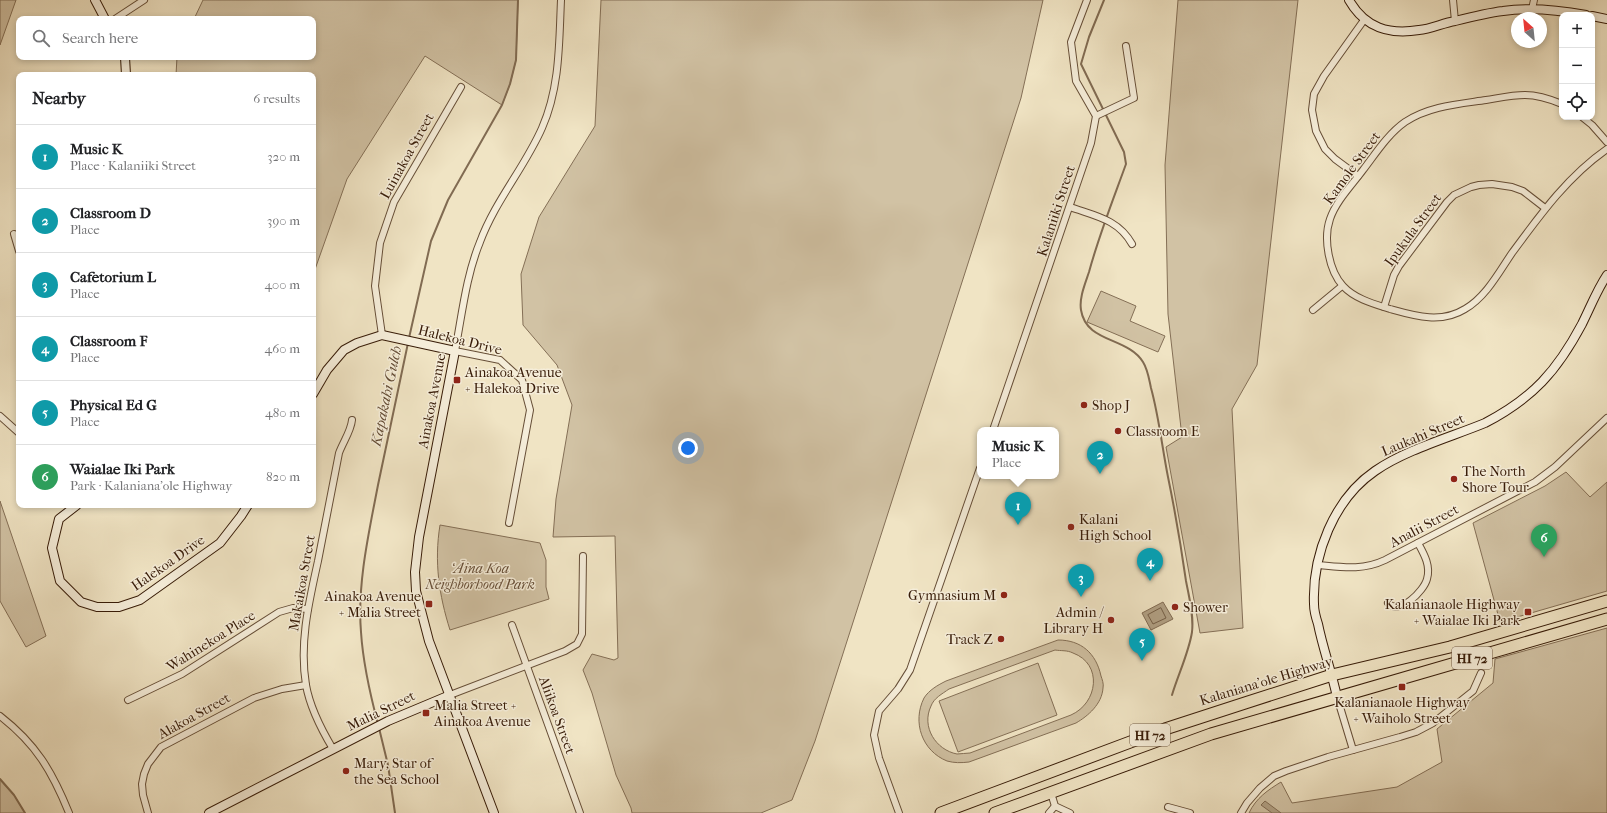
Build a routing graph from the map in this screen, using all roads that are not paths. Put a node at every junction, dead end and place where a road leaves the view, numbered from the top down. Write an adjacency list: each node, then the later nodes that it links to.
1 (95, 0): 10 (street)
2 (144, 0): 11 (street)
3 (561, 0): 36 (street, Ainakoa Avenue)
4 (1087, 0): 21 (street)
5 (1349, 0): 14 (street)
6 (1453, 0): 15 (street)
7 (1534, 0): 8 (street)
8 (1532, 10): 9 (street); 15 (street)
9 (1559, 12)
10 (103, 16)
11 (120, 16)
12 (1595, 17): 13 (street)
13 (1607, 19)
14 (1364, 20): 15 (street); 25 (street)
15 (1455, 21)
16 (1126, 46): 21 (street)
17 (125, 60): 18 (street)
18 (126, 72)
19 (461, 88): 35 (street, Luinakoa Street)
20 (1559, 103): 25 (street, Kamole Street)
21 (1096, 116): 26 (street, Kalaniiki Street)
22 (1586, 120): 23 (street)
23 (1607, 142)
24 (1607, 149): 27 (street, Kamole Street)
25 (1358, 176): 32 (street, Kamole Street)
26 (1070, 207): 30 (street); 41 (street, Kalaniiki Street)
27 (1545, 208): 33 (street, Kamole Street); 33 (street, Ipukula Street)
28 (14, 234): 29 (street)
29 (16, 241)
30 (1132, 244)
31 (1607, 275): 49 (street, Laukahi Street)
32 (1342, 286): 33 (street, Kamole Street); 34 (street)
33 (1384, 307)
34 (1314, 310)
35 (382, 335): 36 (street, Halekoa Drive); 37 (street, Halekoa Drive)
36 (455, 351): 46 (street, Halekoa Drive); 59 (street, Ainakoa Avenue)
37 (316, 389)
38 (0, 416): 42 (street)
39 (1607, 418): 47 (street, Analii Street)
40 (352, 420): 52 (street, Makaikoa Street)
41 (994, 427)
42 (16, 430)
43 (977, 477): 73 (street)
44 (73, 508): 45 (street, Halekoa Drive)
45 (246, 508)
46 (509, 523)
47 (1418, 543): 49 (street, Analii Street); 51 (street)
48 (583, 556): 55 (street, Malia Street)
49 (1317, 565): 57 (street, Laukahi Street)
50 (1607, 601): 57 (highway, Kalaniana’ole Highway / HI 72)
51 (1388, 603)
52 (308, 609): 58 (street, Makaikoa Street); 61 (street, Wahinekoa Place)
53 (1607, 619): 60 (highway, HI 72)
54 (512, 625): 55 (street, Aliikoa Street)
55 (526, 666): 59 (street, Malia Street); 72 (street, Aliikoa Street)
56 (1481, 673): 64 (street)
57 (1332, 675): 60 (street, Laukahi Street); 74 (highway, Kalaniana’ole Highway / HI 72)
58 (306, 686): 63 (street, Makaikoa Street); 69 (street, Alakoa Street)
59 (450, 695): 63 (street, Malia Street); 71 (street, Ainakoa Avenue)
60 (1337, 697): 64 (street); 65 (highway, HI 72)
61 (128, 700)
62 (0, 716): 68 (street)
63 (333, 749): 70 (street, Malia Street)
64 (1353, 750): 79 (street)
65 (1051, 793): 66 (street); 75 (highway, HI 72)
66 (1055, 806): 76 (street); 77 (street)
67 (1168, 807): 78 (street)
68 (69, 813)
69 (148, 813)
70 (209, 813)
71 (494, 813)
72 (580, 813)
73 (899, 813)
74 (941, 813)
75 (995, 813)
76 (1049, 813)
77 (1070, 813)
78 (1190, 813)
79 (1241, 813)

